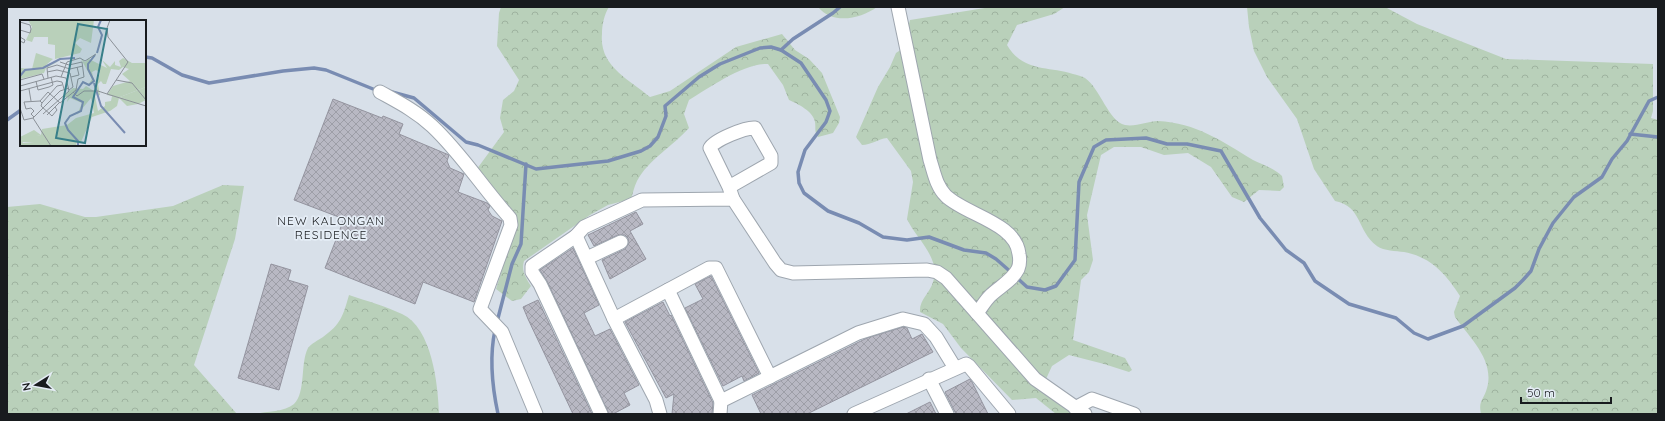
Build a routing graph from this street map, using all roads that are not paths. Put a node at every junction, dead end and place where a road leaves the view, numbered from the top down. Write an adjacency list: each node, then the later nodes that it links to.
1 (898, 7): 8 (street)
2 (380, 92): 15 (street)
3 (731, 193): 3 (street); 4 (street); 8 (street)
4 (576, 236): 6 (street); 16 (street)
5 (621, 242): 6 (street)
6 (587, 258): 9 (street)
7 (668, 290): 9 (street); 11 (street); 13 (street)
8 (977, 313): 14 (street)
9 (614, 319): 17 (street)
10 (955, 368): 11 (street); 12 (street); 20 (street)
11 (770, 377): 13 (street)
12 (929, 379): 18 (street); 19 (street)
13 (721, 408)
14 (1080, 411): 21 (street)
15 (536, 414)
16 (602, 414)
17 (660, 414)
18 (854, 414)
19 (946, 414)
20 (1009, 414)
21 (1134, 414)

